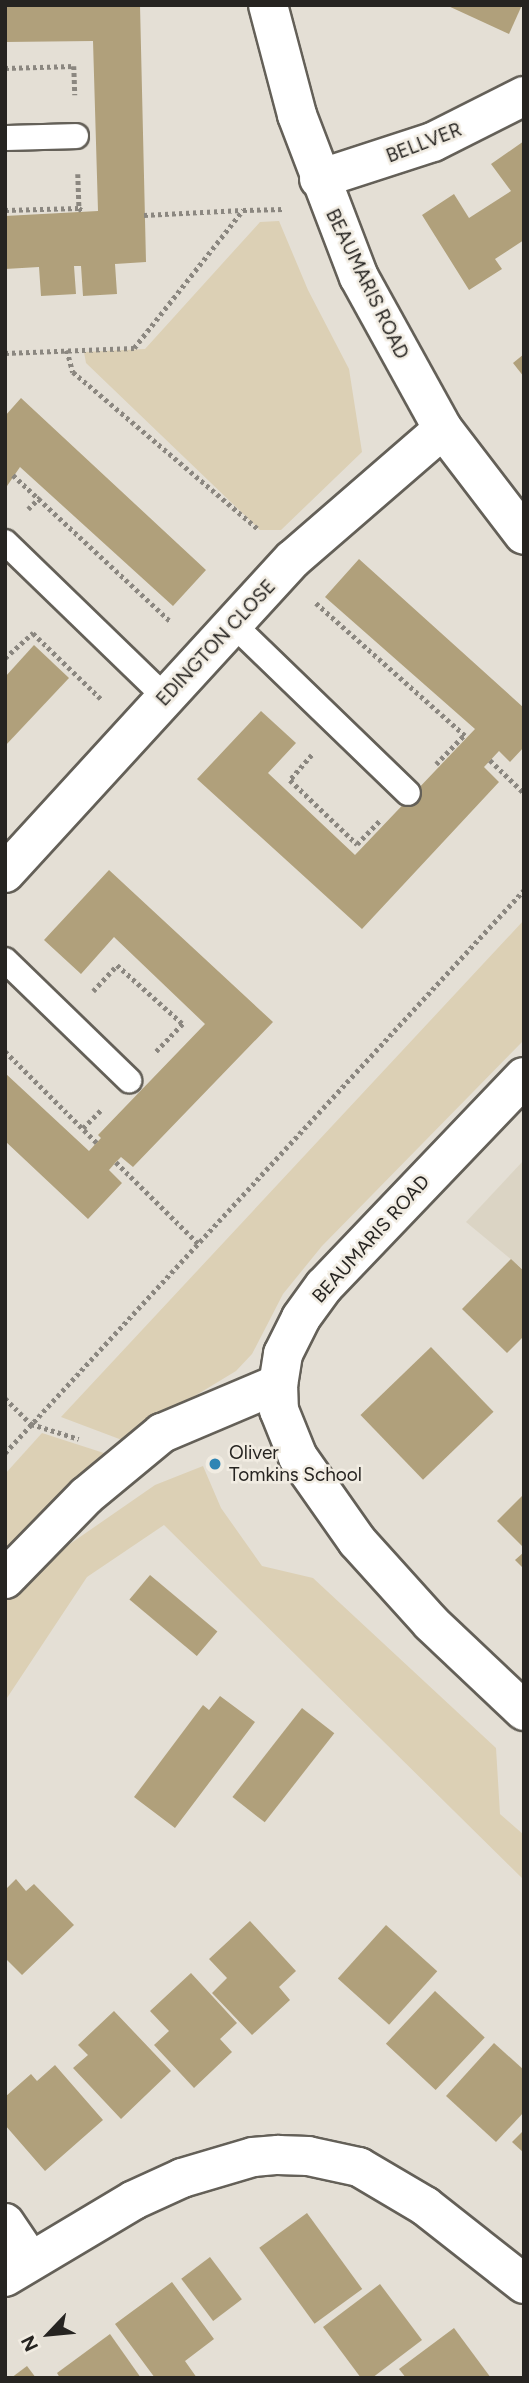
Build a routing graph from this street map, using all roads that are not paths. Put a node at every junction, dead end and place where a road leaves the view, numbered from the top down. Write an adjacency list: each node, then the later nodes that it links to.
1 (268, 5): 5 (street, BEAUMARIS ROAD)
2 (524, 96): 5 (street, BELLVER)
3 (76, 136): 4 (lane)
4 (5, 138)
5 (323, 191): 6 (street, BEAUMARIS ROAD)
6 (443, 429): 7 (street, BEAUMARIS ROAD); 9 (street, EDINGTON CLOSE)
7 (524, 536)
8 (5, 542): 10 (lane)
9 (233, 624): 10 (street, EDINGTON CLOSE); 11 (lane)
10 (166, 698): 12 (street, EDINGTON CLOSE)
11 (408, 793)
12 (5, 873)
13 (5, 960): 15 (lane)
14 (524, 1077): 16 (street, BEAUMARIS ROAD)
15 (129, 1080)
16 (278, 1384): 17 (street); 18 (street, BEAUMARIS ROAD)
17 (5, 1579)
18 (524, 1712)
19 (5, 2223): 20 (street)
20 (18, 2268): 21 (street)
21 (524, 2284)

